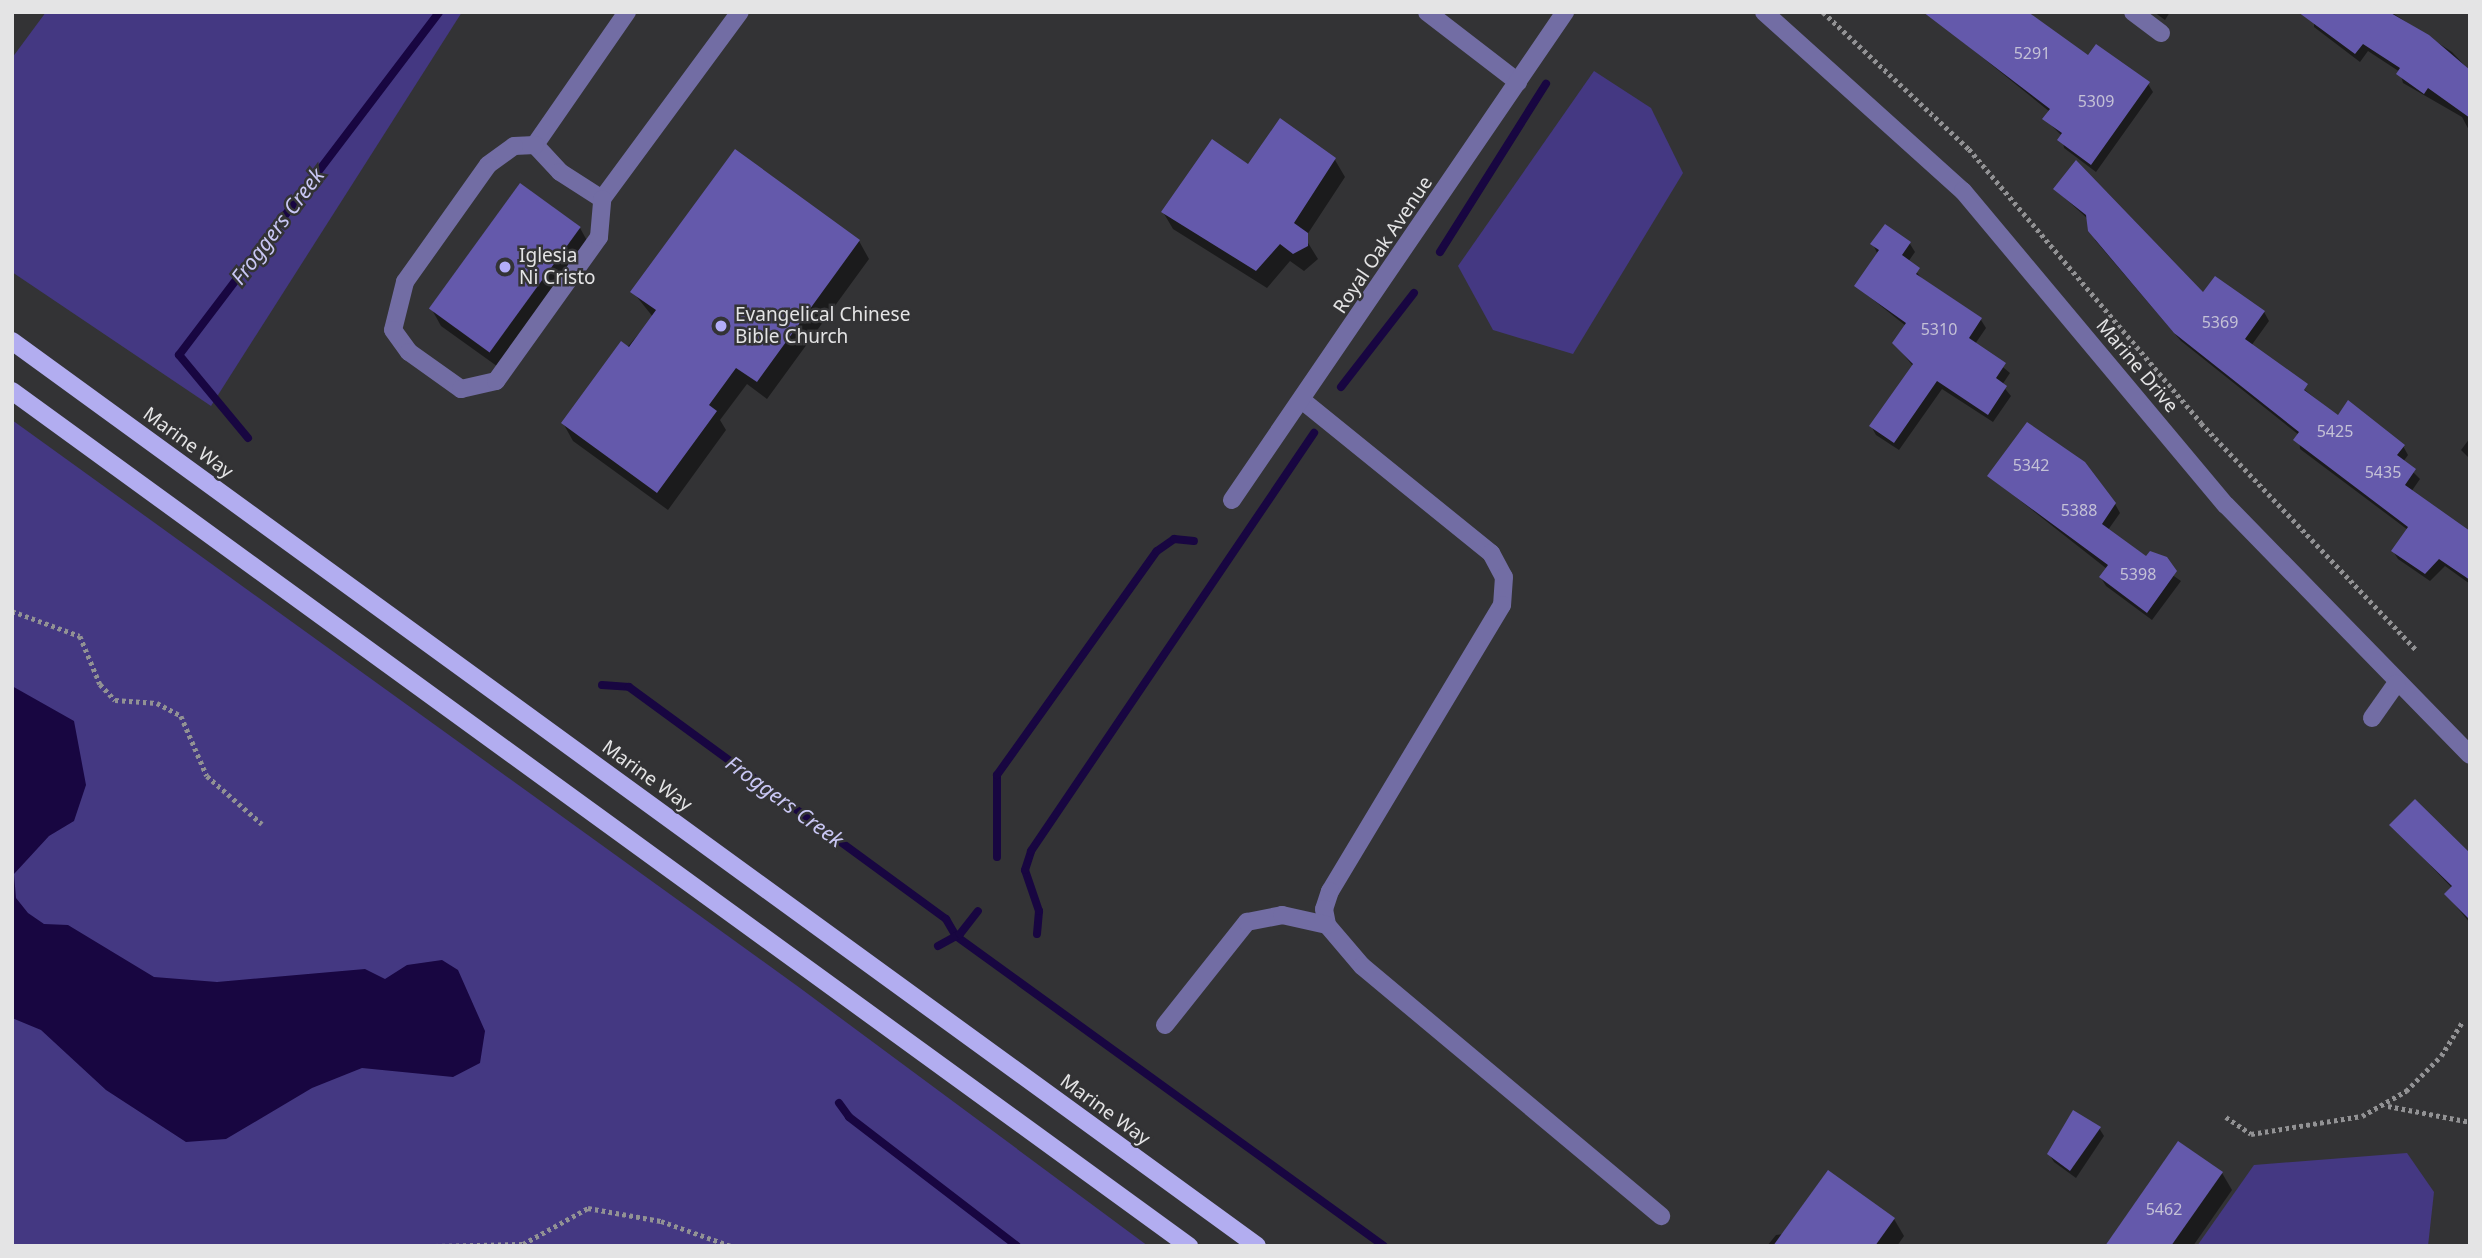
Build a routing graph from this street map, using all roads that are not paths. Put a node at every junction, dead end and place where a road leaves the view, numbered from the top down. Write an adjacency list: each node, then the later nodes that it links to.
1 (627, 12): 9 (street)
2 (740, 12): 10 (street)
3 (1427, 12): 8 (street)
4 (1565, 12): 8 (street, Royal Oak Avenue)
5 (1764, 12): 15 (street, Marine Drive)
6 (2133, 12): 7 (street)
7 (2161, 33)
8 (1518, 82): 13 (street, Royal Oak Avenue)
9 (535, 145): 10 (street); 10 (street)
10 (602, 199)
11 (12, 341): 22 (main road, Marine Way)
12 (12, 391): 21 (main road)
13 (1303, 401): 14 (street, Royal Oak Avenue); 18 (street)
14 (1232, 500)
15 (2396, 684): 16 (street); 17 (street, Marine Drive)
16 (2372, 718)
17 (2470, 755)
18 (1327, 925): 19 (street); 20 (street)
19 (1165, 1024)
20 (1661, 1216)
21 (1189, 1246)
22 (1257, 1246)

